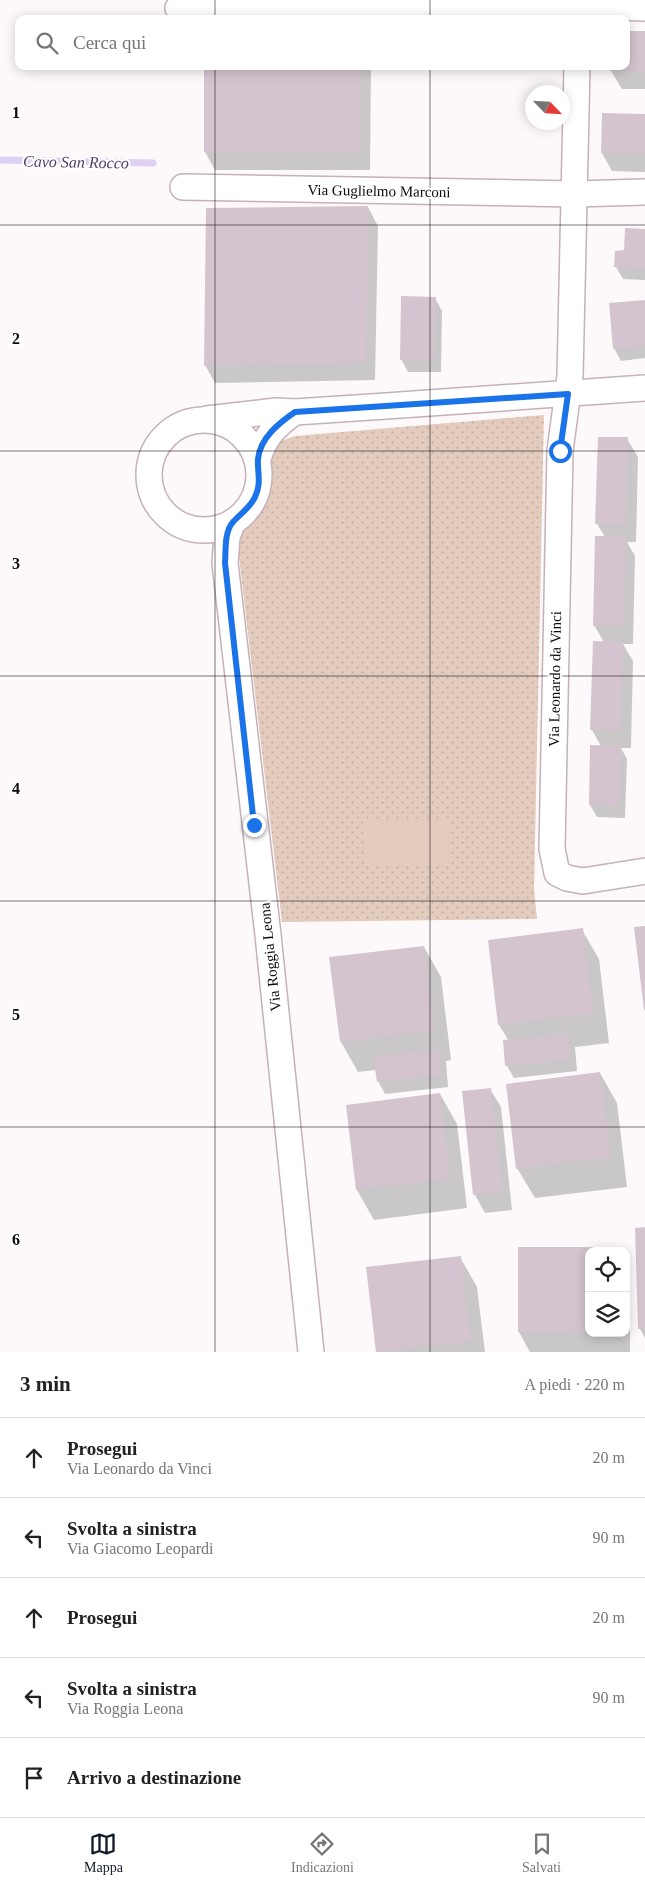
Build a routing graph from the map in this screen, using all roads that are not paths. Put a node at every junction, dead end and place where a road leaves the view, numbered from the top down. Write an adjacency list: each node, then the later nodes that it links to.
1 (178, 8): 2 (street)
2 (578, 8): 3 (street)
3 (645, 8)
4 (577, 70): 7 (street)
5 (184, 187): 7 (street, Via Guglielmo Marconi)
6 (645, 192): 7 (street, Via Guglielmo Marconi)
7 (574, 194): 9 (street)
8 (645, 388): 9 (street)
9 (568, 394): 10 (street); 16 (street, Via Leonardo da Vinci)
10 (295, 412): 11 (street); 12 (street)
11 (207, 419): 12 (street); 14 (street)
12 (258, 459): 13 (street)
13 (232, 523): 14 (street); 15 (street, Via Roggia Leona)
14 (196, 530): 15 (street)
15 (225, 563): 17 (street, Via Roggia Leona)
16 (645, 871)
17 (311, 1352)

